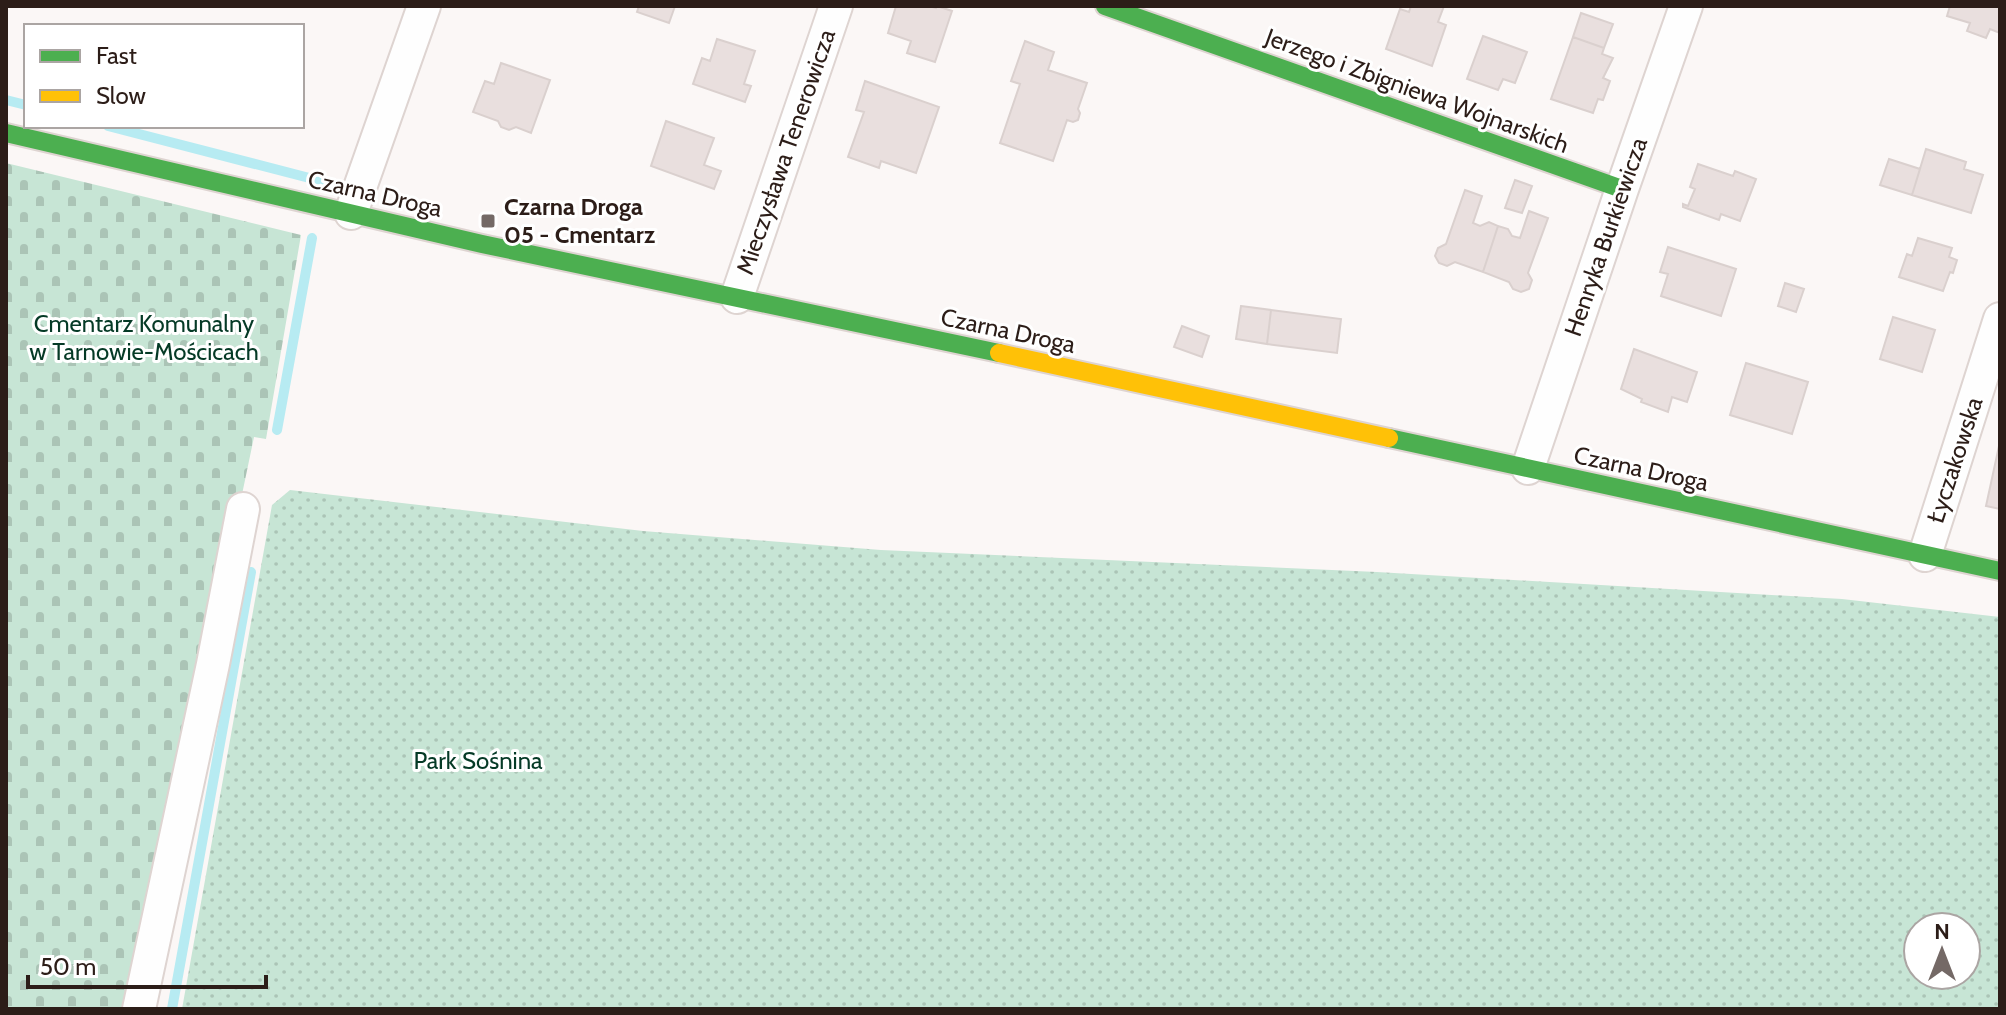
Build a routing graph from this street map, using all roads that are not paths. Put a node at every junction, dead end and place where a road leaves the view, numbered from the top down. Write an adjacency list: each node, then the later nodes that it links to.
1 (424, 6): 7 (street)
2 (836, 6): 8 (street, Mieczysława Tenerowicza)
3 (1105, 6): 6 (street, Jerzego i Zbigniewa Wojnarskich)
4 (1686, 6): 6 (street, Henryka Burkiewicza)
5 (6, 133): 7 (street, Czarna Droga)
6 (1622, 189): 10 (street, Henryka Burkiewicza)
7 (351, 213): 8 (street, Czarna Droga)
8 (737, 297): 10 (street, Czarna Droga)
9 (2000, 319): 12 (street, Łyczakowska)
10 (1528, 468): 12 (street, Czarna Droga)
11 (243, 509): 14 (street)
12 (1925, 555): 13 (street, Czarna Droga)
13 (2000, 571)
14 (139, 1009)

